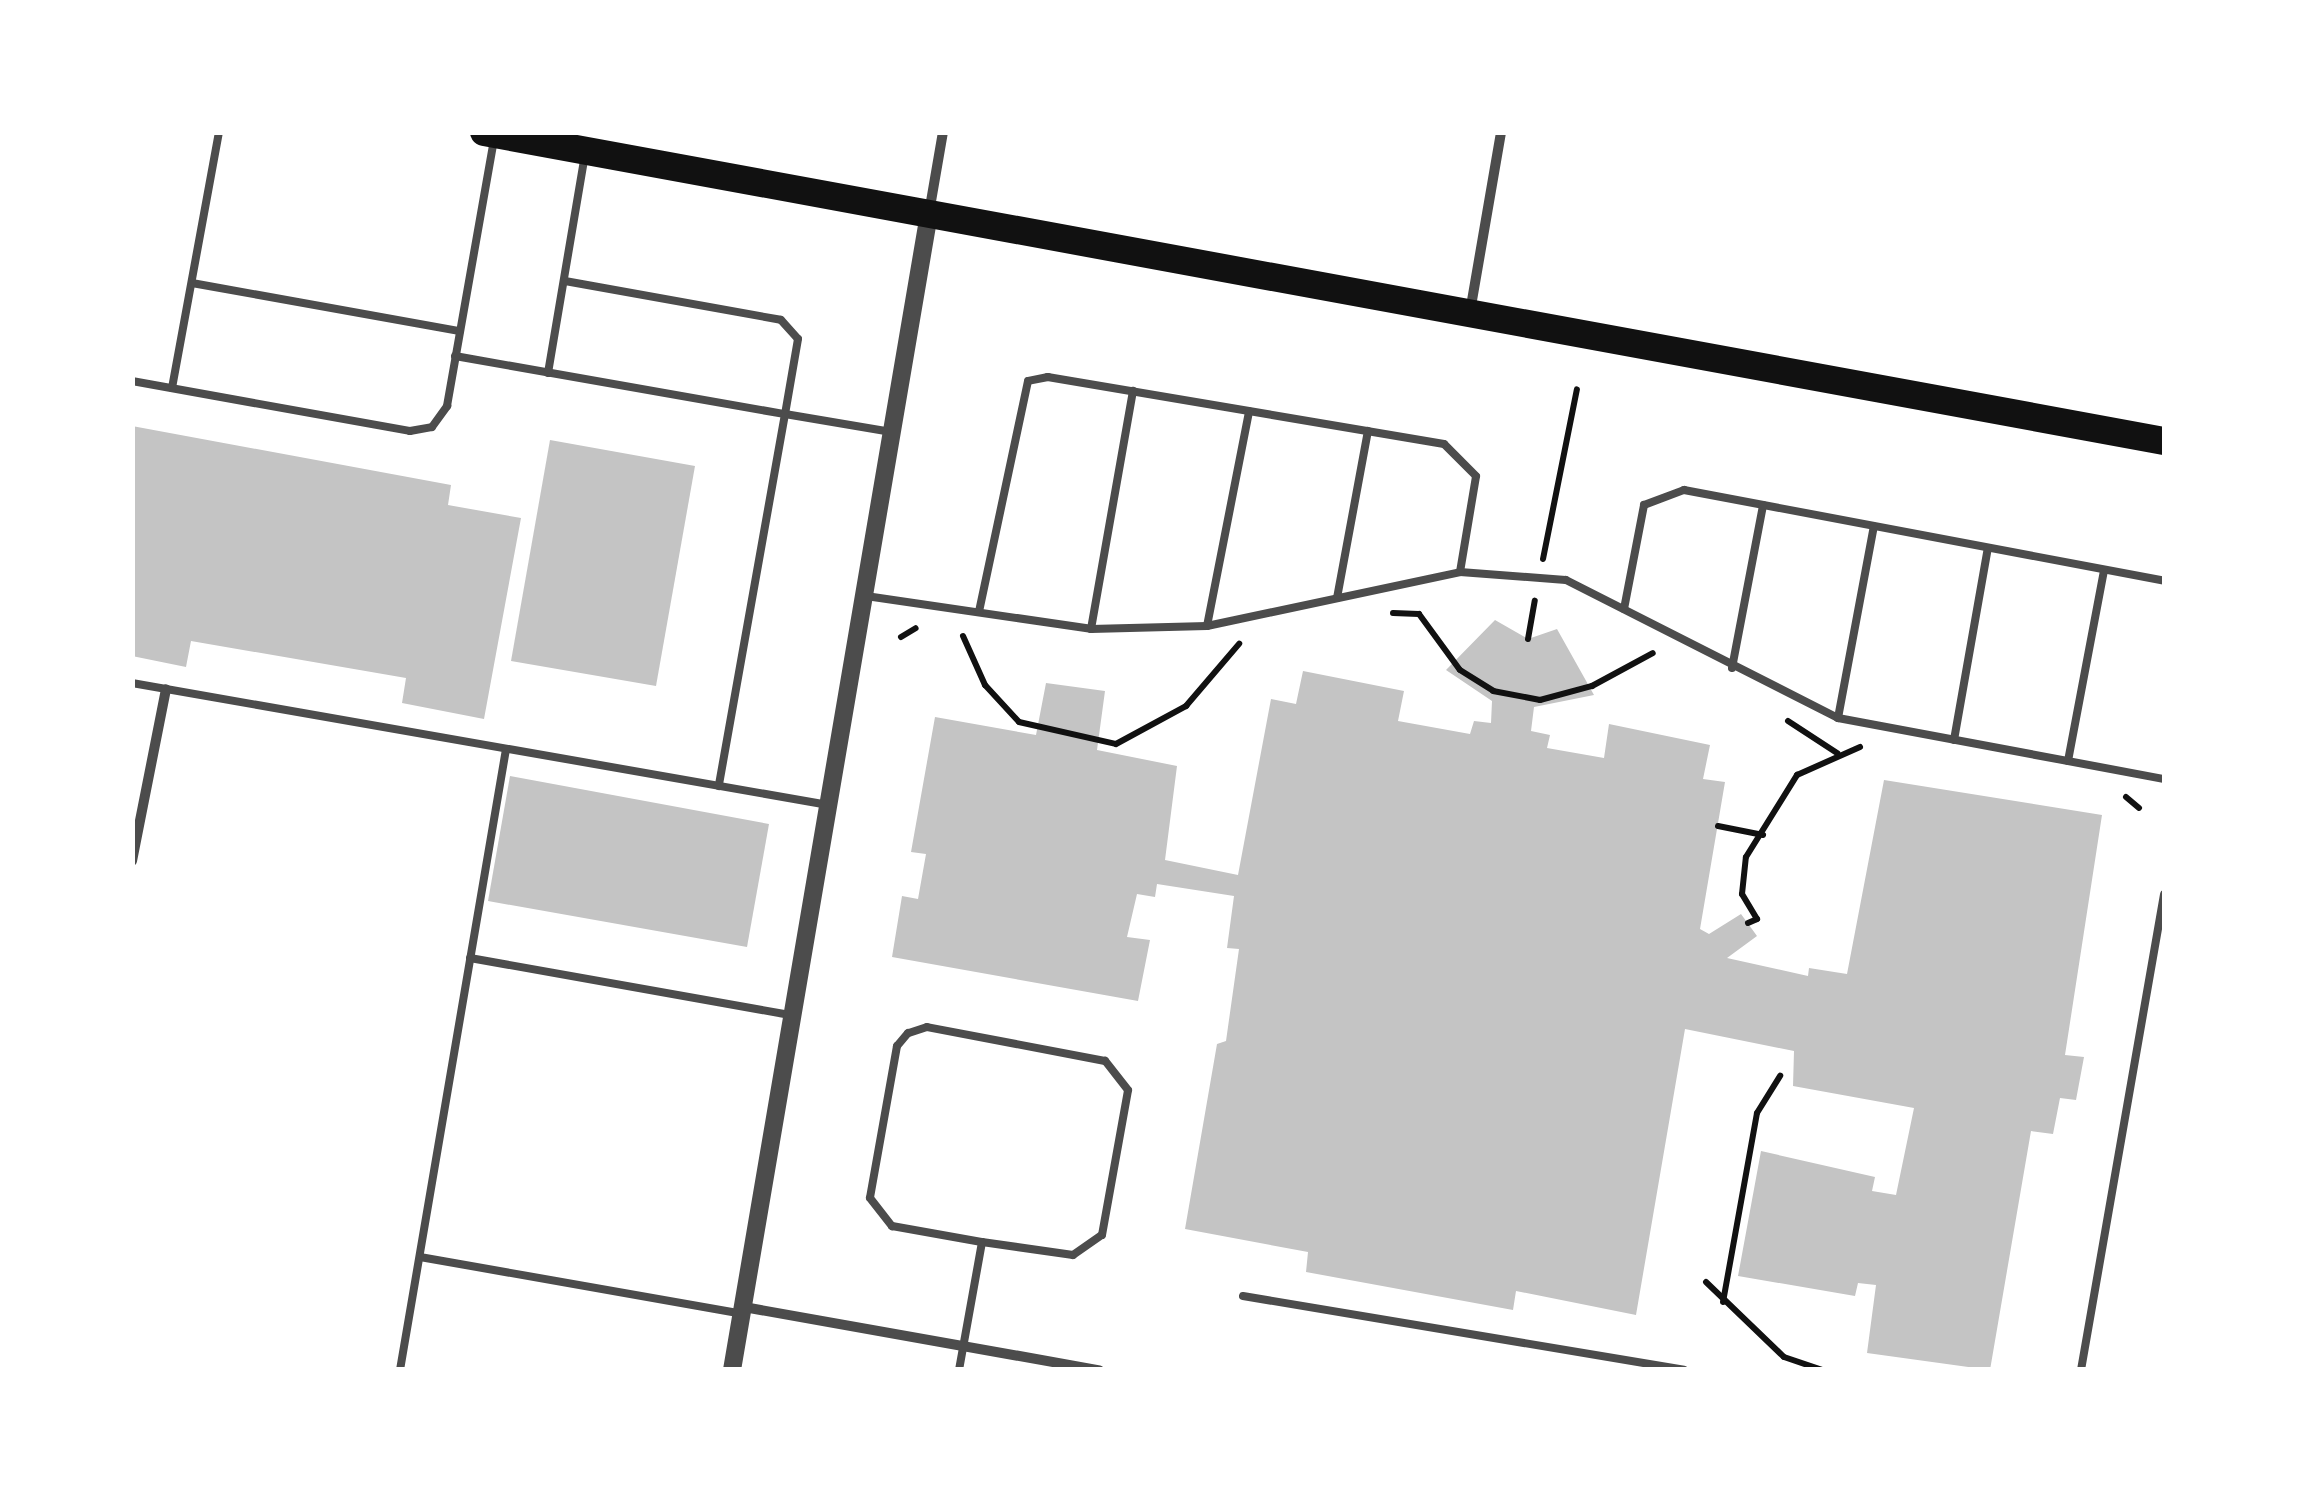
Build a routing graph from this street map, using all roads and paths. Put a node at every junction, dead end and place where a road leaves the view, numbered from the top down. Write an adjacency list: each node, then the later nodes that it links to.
1 (220, 132): 8 (lane)
2 (943, 132): 6 (street)
3 (1502, 132): 9 (street)
4 (489, 133): 5 (highway); 10 (lane)
5 (572, 144): 6 (highway); 7 (lane)
6 (929, 214): 9 (highway); 20 (street)
7 (565, 280): 12 (lane); 18 (lane)
8 (192, 283): 10 (lane); 14 (lane)
9 (1470, 313): 21 (highway)
10 (460, 332): 11 (lane)
11 (456, 356): 12 (lane); 14 (lane)
12 (548, 372): 18 (lane)
13 (132, 381): 14 (lane)
14 (172, 388)
15 (1577, 389): 27 (path)
16 (1133, 391): 17 (lane); 32 (lane); 35 (lane)
17 (1249, 411): 19 (lane); 34 (lane)
18 (785, 414): 20 (lane); 53 (lane)
19 (1368, 431): 26 (lane); 30 (lane)
20 (891, 432): 29 (street)
21 (2164, 441)
22 (1763, 505): 23 (lane); 31 (lane); 42 (lane)
23 (1874, 526): 24 (lane); 46 (lane)
24 (1988, 548): 25 (lane); 47 (lane)
25 (2104, 570): 28 (lane); 51 (lane)
26 (1460, 572): 27 (lane); 30 (lane)
27 (1540, 574): 31 (lane); 39 (path)
28 (2164, 581)
29 (863, 596): 32 (lane); 55 (street)
30 (1337, 598): 34 (lane)
31 (1624, 609): 42 (lane)
32 (980, 612): 35 (lane)
33 (1370, 612): 41 (path)
34 (1207, 626): 35 (lane)
35 (1091, 629)
36 (933, 631): 38 (path)
37 (950, 634): 40 (path)
38 (901, 637)
39 (1528, 639)
40 (1255, 640)
41 (1665, 657)
42 (1732, 668): 46 (lane)
43 (132, 683): 44 (lane)
44 (166, 689): 49 (lane); 59 (street)
45 (1778, 712): 50 (path)
46 (1838, 718): 47 (lane)
47 (1954, 740): 51 (lane)
48 (1868, 745): 50 (path)
49 (506, 748): 53 (lane); 62 (lane)
50 (1837, 753): 58 (path)
51 (2068, 761): 52 (lane)
52 (2164, 778)
53 (718, 786): 55 (lane)
54 (2119, 791): 56 (path)
55 (828, 805): 63 (street)
56 (2139, 808)
57 (1718, 826): 58 (path)
58 (1764, 835): 61 (path)
59 (132, 861)
60 (2164, 894): 78 (lane)
61 (1748, 923)
62 (470, 958): 63 (lane); 66 (lane)
63 (794, 1016): 70 (street)
64 (1780, 1076): 69 (path)
65 (982, 1242): 65 (lane); 71 (lane)
66 (420, 1257): 70 (lane); 72 (lane)
67 (1706, 1282): 69 (path)
68 (1243, 1296): 76 (lane)
69 (1723, 1302): 77 (path)
70 (744, 1310): 71 (street); 73 (street)
71 (963, 1345): 74 (lane); 75 (street)
72 (400, 1370)
73 (732, 1370)
74 (959, 1370)
75 (1099, 1370)
76 (1684, 1370)
77 (1822, 1370)
78 (2081, 1370)

